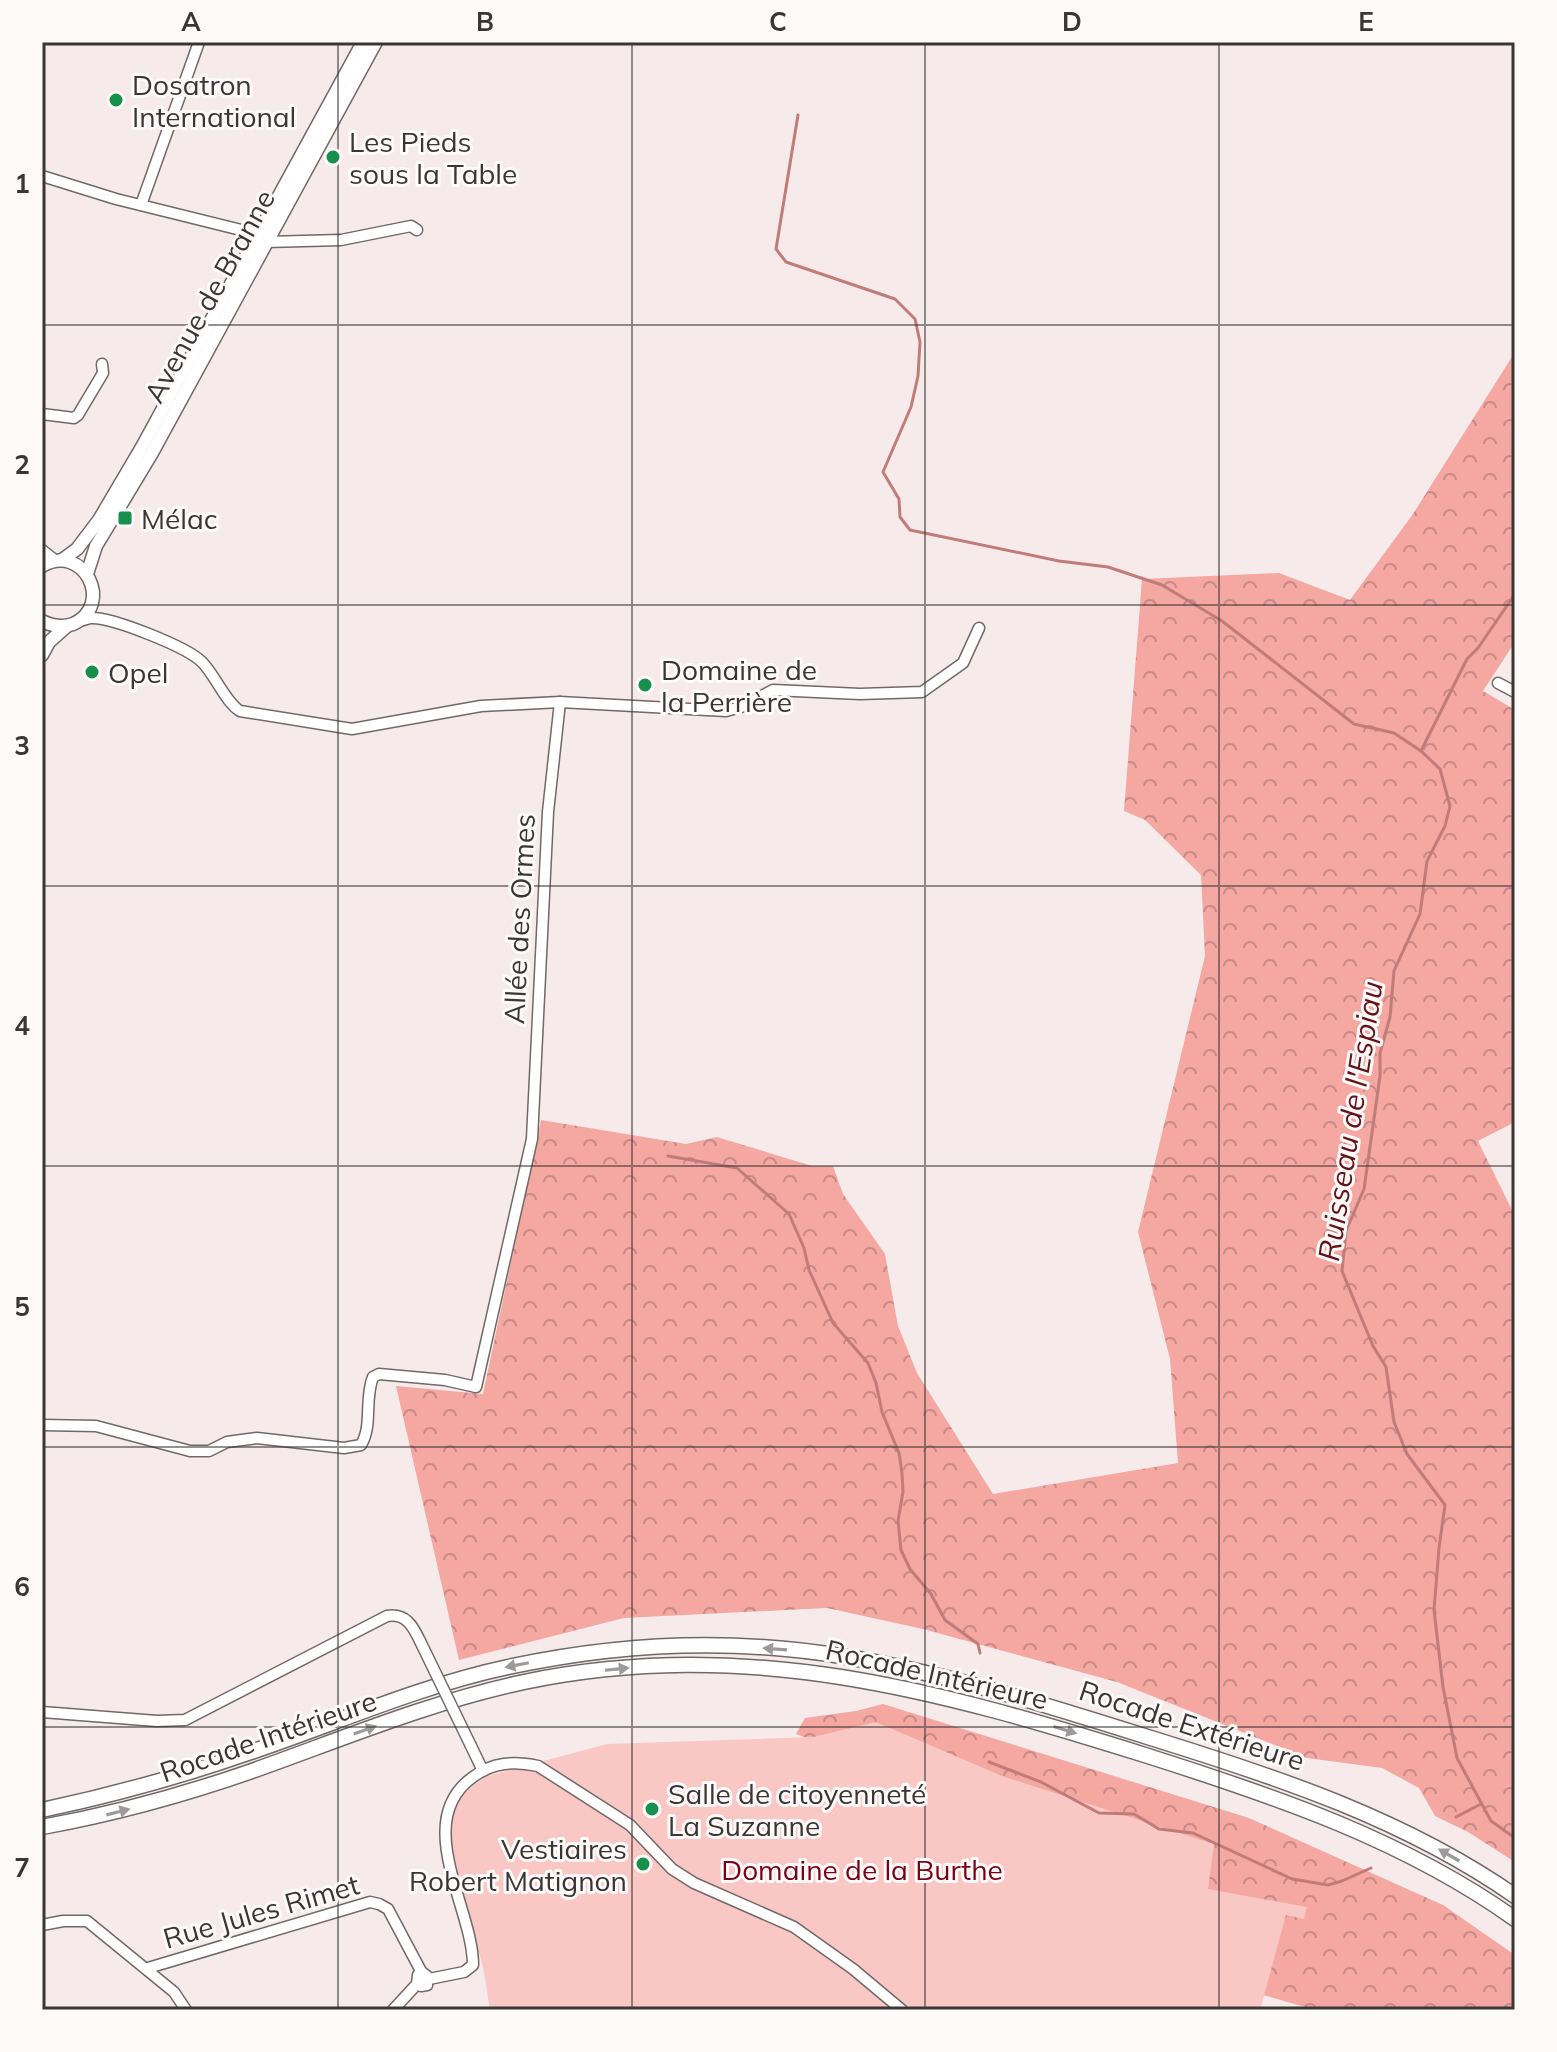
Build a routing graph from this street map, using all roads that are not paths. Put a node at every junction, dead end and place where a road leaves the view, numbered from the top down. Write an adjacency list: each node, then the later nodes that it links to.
1 (199, 42): 5 (street)
2 (363, 42): 7 (main road, Avenue de Branne)
3 (376, 42): 7 (main road, Avenue de Branne)
4 (42, 176): 5 (street)
5 (141, 205): 7 (street)
6 (417, 230): 7 (street)
7 (262, 238): 11 (main road, Avenue de Branne); 13 (main road, Avenue de Branne)
8 (102, 364): 9 (street)
9 (42, 414)
10 (42, 550): 11 (street)
11 (59, 560): 12 (main road); 13 (main road)
12 (42, 566)
13 (87, 574): 14 (main road)
14 (93, 596): 15 (street); 17 (main road)
15 (106, 620): 17 (street); 22 (street)
16 (42, 621): 17 (main road)
17 (72, 624): 19 (main road)
18 (979, 628): 22 (street)
19 (42, 655)
20 (1498, 683): 21 (street)
21 (1515, 692)
22 (560, 702): 23 (street, Allée des Ormes)
23 (42, 1425)
24 (42, 1712): 25 (street, bridge)
25 (483, 1771): 32 (street); 35 (street)
26 (42, 1810): 28 (highway, Rocade Extérieure, one-way to 26)
27 (42, 1827): 29 (highway, Rocade Intérieure, one-way to 29)
28 (1515, 1896)
29 (1515, 1919)
30 (42, 1925): 31 (street, Rue Jules Rimet)
31 (148, 1968): 32 (street, Rue Jules Rimet); 33 (street)
32 (423, 1979): 34 (street)
33 (186, 2010)
34 (393, 2010)
35 (902, 2010)

